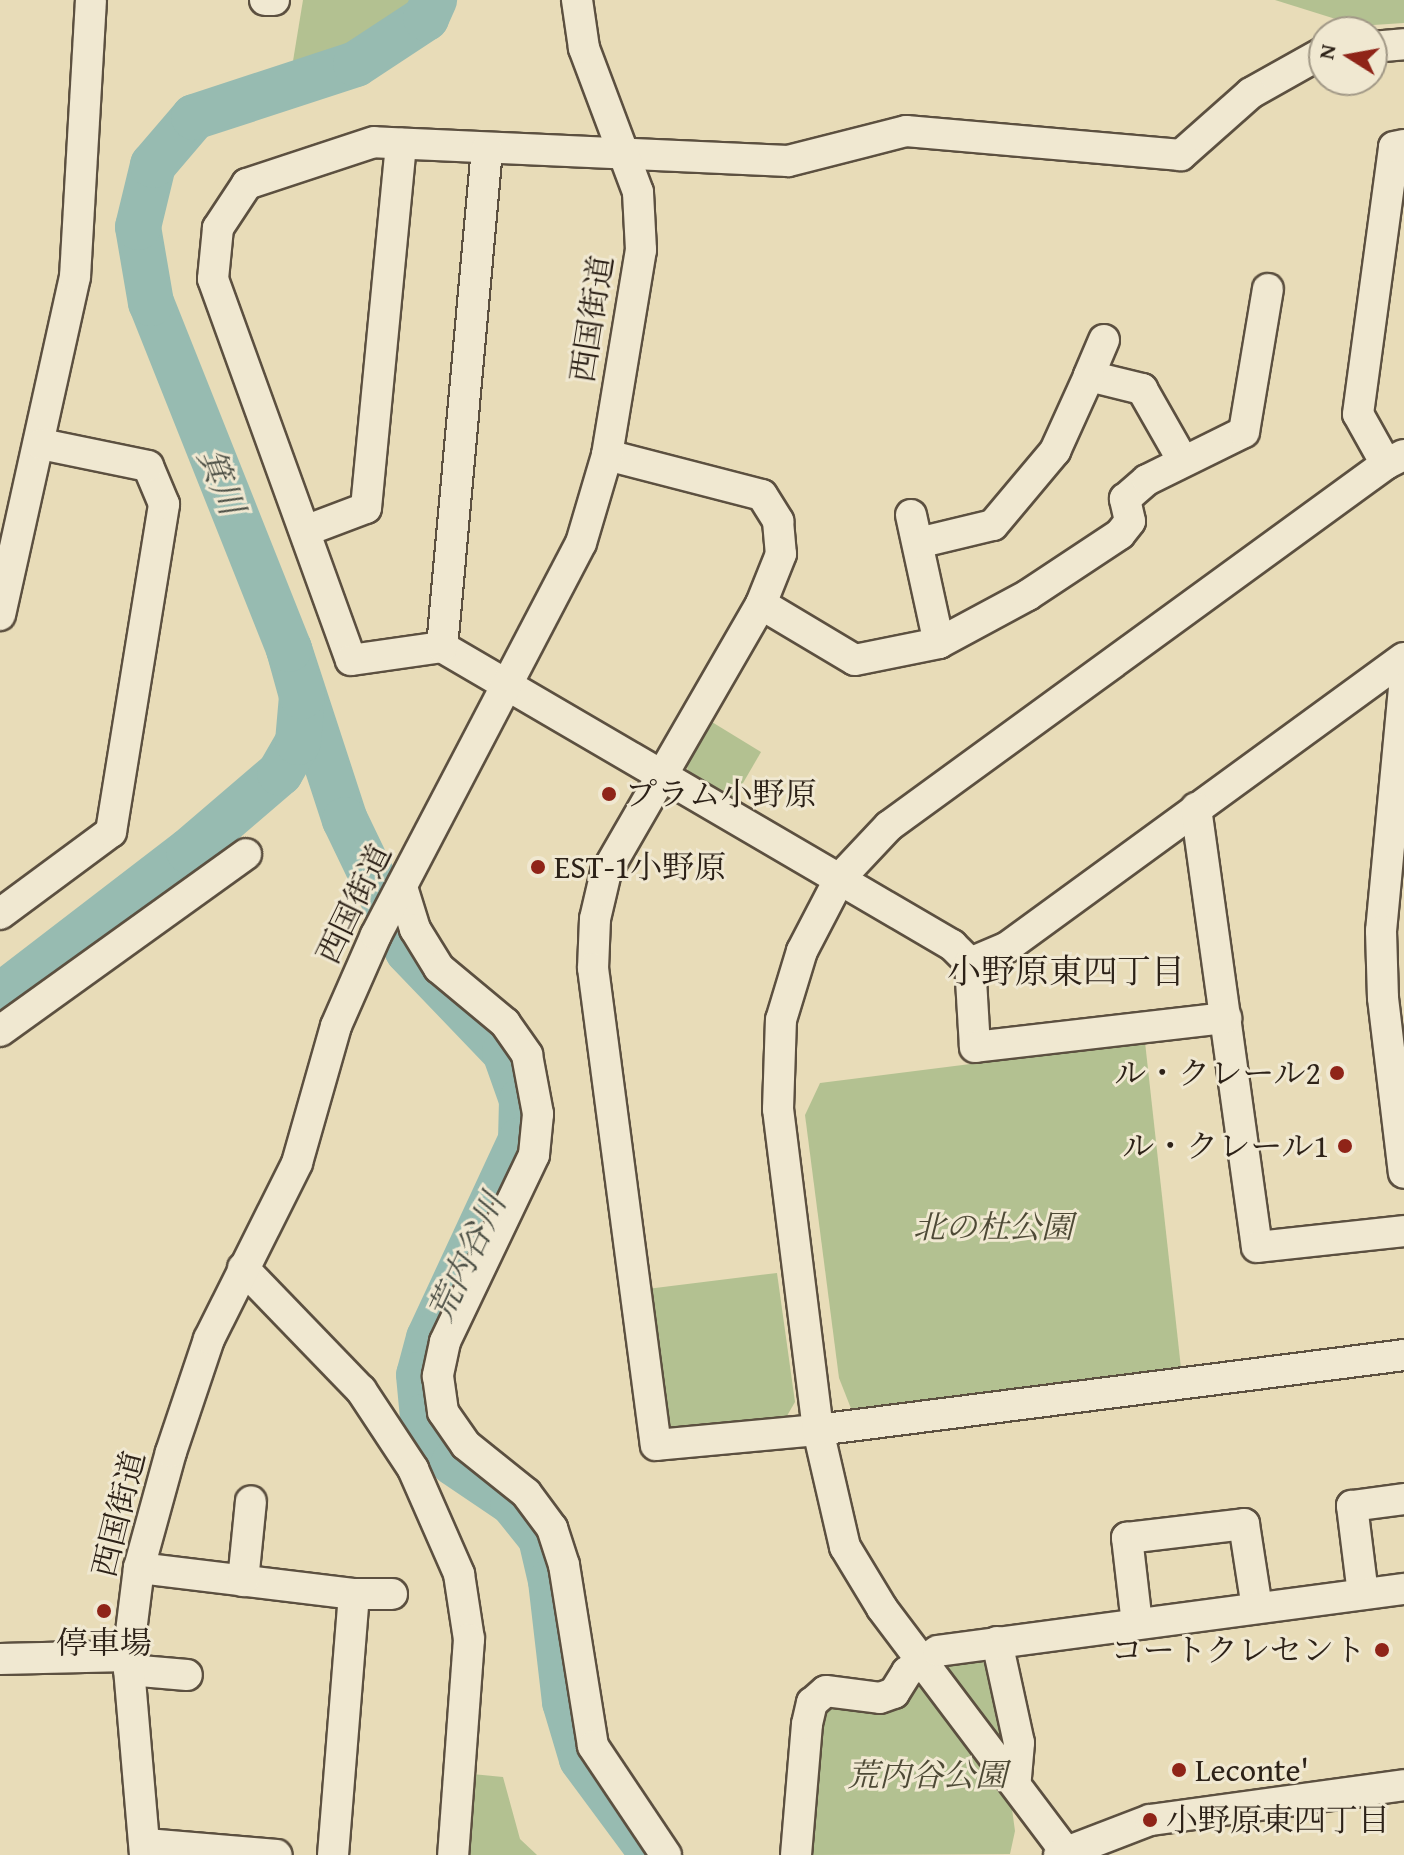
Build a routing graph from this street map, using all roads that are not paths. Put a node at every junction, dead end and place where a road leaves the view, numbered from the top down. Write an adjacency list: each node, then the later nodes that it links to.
1 (91, 0): 14 (street)
2 (265, 0): 3 (street)
3 (274, 0)
4 (577, 0): 9 (street, 西国街道)
5 (1308, 61): 9 (street)
6 (401, 144): 8 (street); 18 (street); 18 (street)
7 (1404, 145): 10 (street)
8 (487, 149): 9 (street); 23 (street)
9 (625, 156): 15 (street, 西国街道)
10 (1390, 284): 16 (street)
11 (1268, 289): 17 (street)
12 (1104, 340): 13 (street)
13 (1089, 376): 17 (street); 22 (street)
14 (41, 444): 19 (street); 32 (street)
15 (607, 455): 20 (street); 25 (street, 西国街道)
16 (1395, 460): 30 (street)
17 (1183, 461): 22 (street)
18 (305, 531): 23 (street)
19 (3, 573): 21 (street)
20 (761, 604): 22 (street); 27 (street)
21 (0, 615)
22 (939, 643)
23 (442, 647): 25 (street)
24 (1404, 658): 28 (street)
25 (504, 685): 27 (street); 31 (street, 西国街道)
26 (1404, 688): 36 (street)
27 (663, 772): 30 (street); 41 (street)
28 (1196, 808): 33 (street); 34 (street)
29 (246, 854): 35 (street)
30 (840, 878): 33 (street); 41 (street)
31 (402, 887): 39 (street, 西国街道); 64 (street)
32 (0, 914)
33 (970, 963): 34 (street)
34 (1226, 1018): 38 (street)
35 (0, 1031)
36 (1400, 1115): 37 (street)
37 (1404, 1173)
38 (1404, 1231)
39 (243, 1268): 44 (street, 西国街道); 63 (street)
40 (1404, 1355): 41 (street)
41 (818, 1430): 55 (street)
42 (1404, 1499): 49 (street)
43 (251, 1501): 45 (street)
44 (139, 1568): 45 (street); 54 (street, 西国街道)
45 (243, 1581): 47 (street)
46 (1404, 1589): 49 (street)
47 (354, 1594): 48 (street); 62 (street)
48 (392, 1594)
49 (1363, 1594): 50 (street)
50 (1257, 1608): 51 (street); 51 (street)
51 (1137, 1624): 52 (street)
52 (997, 1642): 55 (street); 57 (street)
53 (0, 1659): 54 (street)
54 (128, 1663): 56 (street); 59 (street, 西国街道)
55 (927, 1667): 57 (street); 65 (street)
56 (187, 1675)
57 (1016, 1781): 60 (street)
58 (1404, 1785): 60 (street)
59 (146, 1849): 61 (street)
60 (1062, 1853)
61 (277, 1855)
62 (333, 1855)
63 (453, 1855)
64 (666, 1855)
65 (796, 1855)

